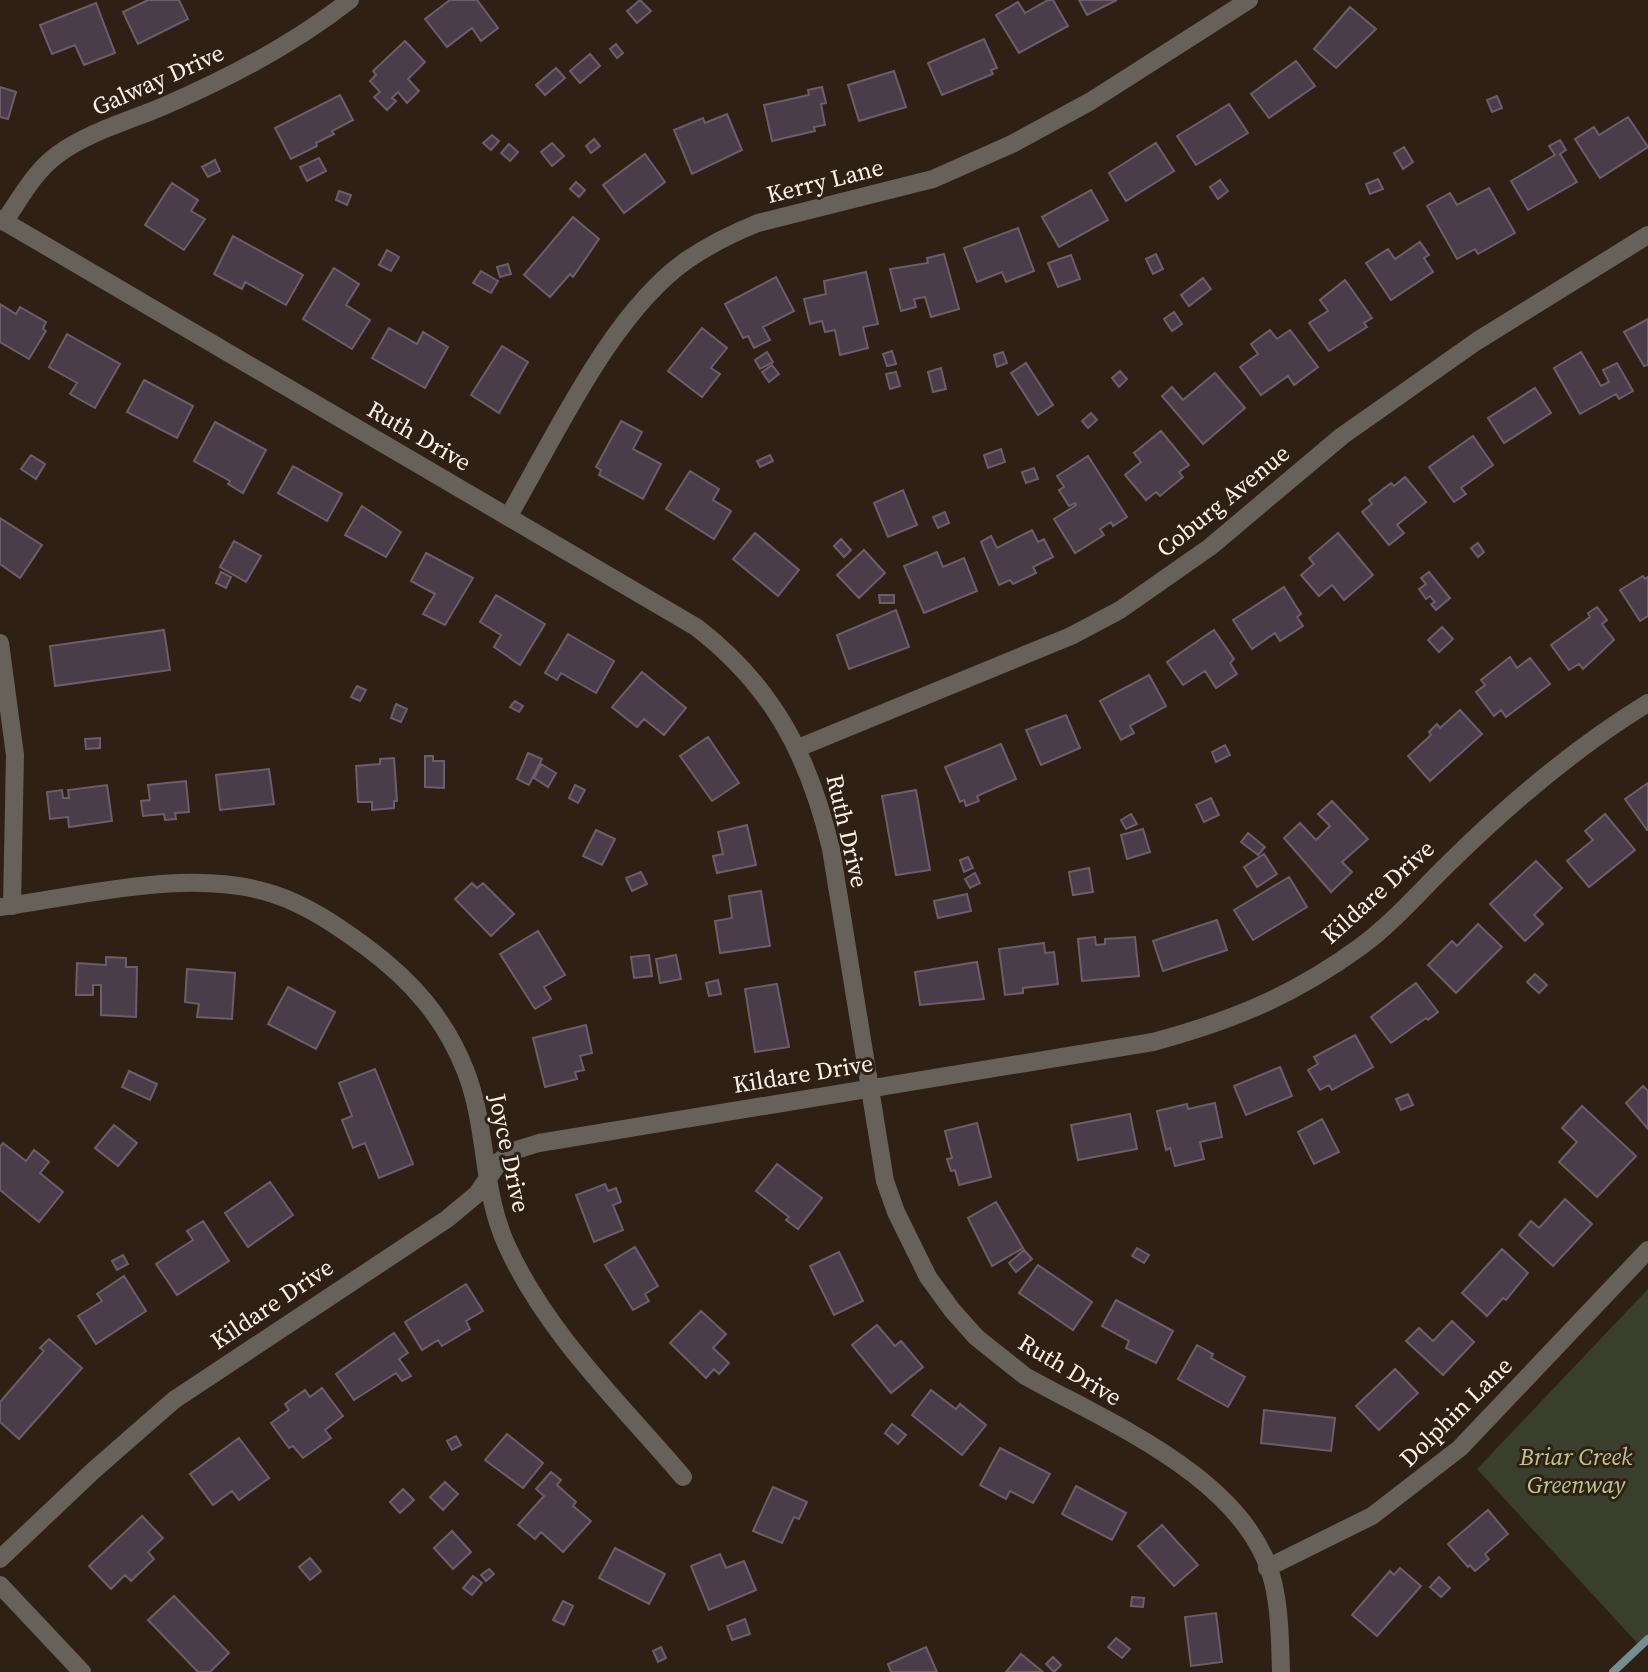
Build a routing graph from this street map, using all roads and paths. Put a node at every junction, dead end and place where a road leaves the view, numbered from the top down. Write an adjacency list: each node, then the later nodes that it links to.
1 (350, 0): 3 (street, Galway Drive)
2 (1249, 0): 5 (street, Kerry Lane)
3 (2, 221): 5 (street, Ruth Drive)
4 (1648, 235): 8 (street, Coburg Avenue)
5 (508, 517): 8 (street, Ruth Drive)
6 (0, 643): 9 (street)
7 (1648, 703): 10 (street, Kildare Drive)
8 (798, 748): 10 (street, Ruth Drive)
9 (6, 906): 11 (street, Joyce Drive)
10 (869, 1088): 11 (street, Kildare Drive); 15 (street, Ruth Drive)
11 (486, 1182): 13 (street, Joyce Drive); 14 (street, Kildare Drive)
12 (1648, 1250): 15 (street, Dolphin Lane)
13 (683, 1477)
14 (0, 1559)
15 (1267, 1568): 18 (street, Ruth Drive)
16 (0, 1586): 17 (street)
17 (82, 1672)
18 (1281, 1672)

